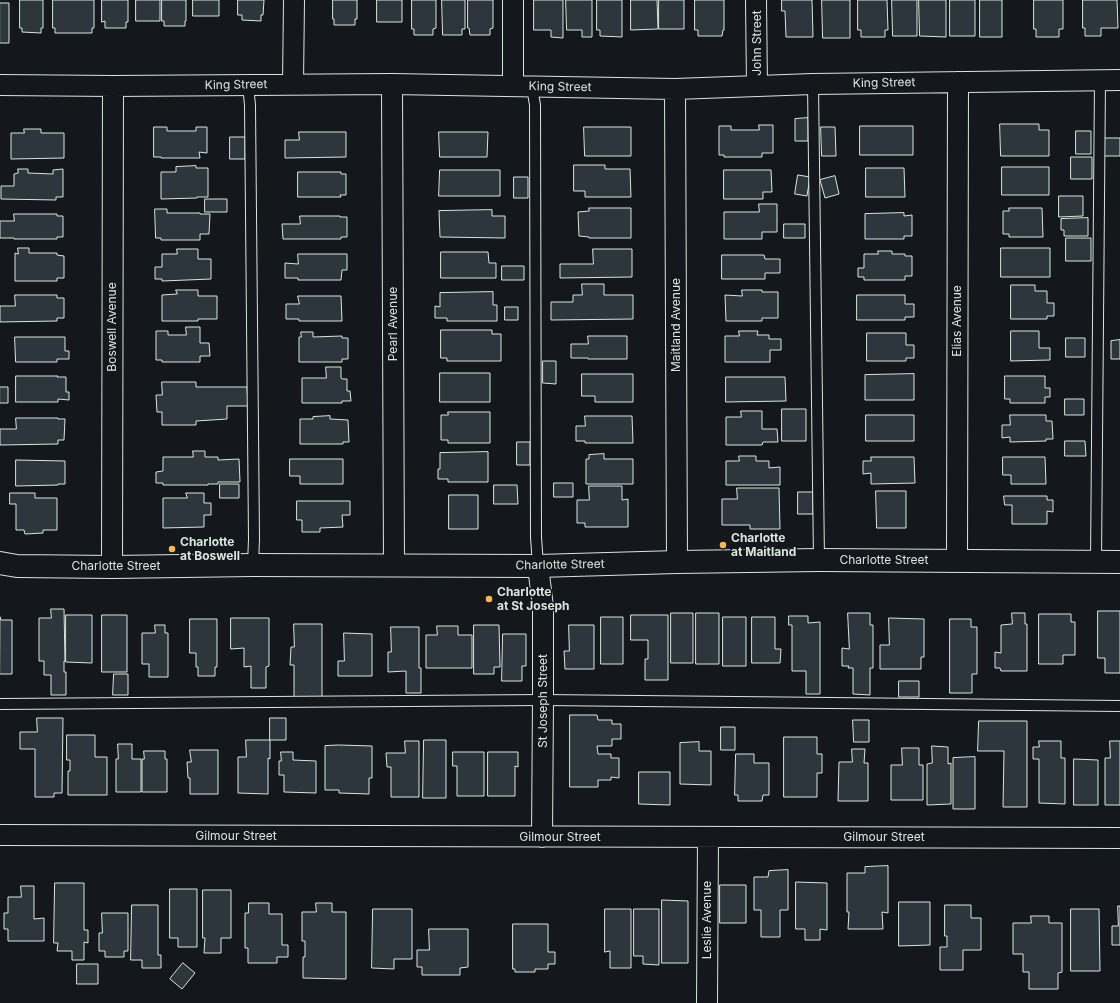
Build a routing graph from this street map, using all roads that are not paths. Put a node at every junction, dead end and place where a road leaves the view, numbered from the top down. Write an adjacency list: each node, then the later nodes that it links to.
1 (294, 0): 7 (street)
2 (513, 0): 13 (street)
3 (756, 0): 14 (street, John Street)
4 (1100, 80): 5 (street, King Street); 6 (street, King Street); 18 (lane)
5 (1120, 80)
6 (958, 82): 9 (street, King Street); 17 (street, Elias Avenue)
7 (294, 84): 8 (street, King Street); 11 (street, King Street)
8 (392, 84): 13 (street, King Street); 23 (street, Pearl Avenue)
9 (813, 84): 14 (street, King Street); 16 (lane)
10 (0, 85): 12 (street, King Street)
11 (248, 85): 12 (street, King Street); 22 (lane)
12 (113, 86): 25 (street, Boswell Avenue)
13 (522, 86): 15 (street, King Street); 24 (lane)
14 (757, 86): 15 (street, King Street)
15 (675, 89): 19 (street, Maitland Avenue)
16 (819, 560): 17 (main road, Charlotte Street); 19 (main road, Charlotte Street)
17 (957, 560): 18 (main road, Charlotte Street)
18 (1096, 561): 20 (main road, Charlotte Street)
19 (677, 562): 24 (main road, Charlotte Street)
20 (1120, 562)
21 (0, 563): 25 (main road, Charlotte Street)
22 (253, 565): 23 (main road, Charlotte Street); 25 (main road, Charlotte Street)
23 (394, 565): 24 (main road, Charlotte Street)
24 (538, 566): 26 (street, St Joseph Street)
25 (112, 567)
26 (544, 700): 27 (lane); 28 (lane); 30 (street, St Joseph Street)
27 (0, 704)
28 (1120, 706)
29 (0, 835): 30 (street, Gilmour Street)
30 (542, 837): 31 (street, Gilmour Street)
31 (708, 837): 32 (street, Gilmour Street); 33 (street, Leslie Avenue)
32 (1120, 838)
33 (707, 1003)

